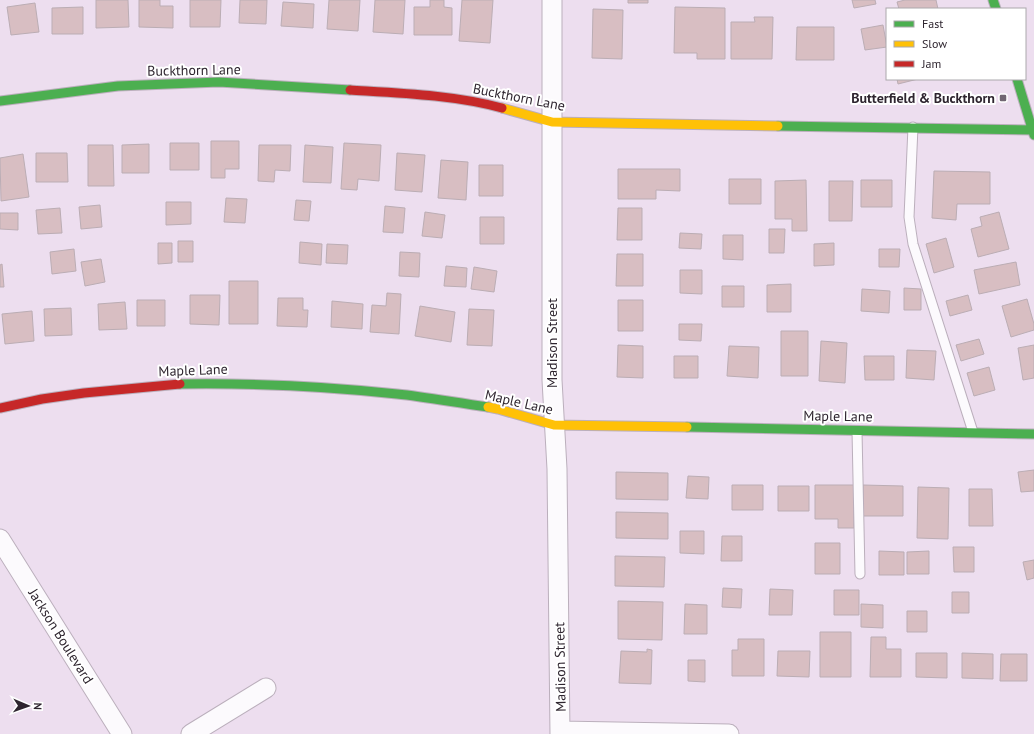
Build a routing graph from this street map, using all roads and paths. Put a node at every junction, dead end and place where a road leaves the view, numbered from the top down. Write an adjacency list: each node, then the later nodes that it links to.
1 (552, 0): 4 (street, Madison Street)
2 (1017, 80): 6 (street)
3 (0, 101): 4 (street, Buckthorn Lane)
4 (552, 122): 5 (street, Buckthorn Lane); 8 (street, Madison Street)
5 (913, 127): 6 (street, Buckthorn Lane); 10 (lane)
6 (1033, 132)
7 (0, 408): 8 (street, Maple Lane)
8 (554, 425): 9 (street, Maple Lane); 15 (street, Madison Street)
9 (857, 431): 10 (street, Maple Lane); 13 (lane)
10 (973, 433): 11 (street, Maple Lane)
11 (1034, 434)
12 (0, 538): 16 (street, Jackson Boulevard)
13 (860, 574)
14 (266, 688): 17 (street)
15 (560, 733): 18 (street)
16 (122, 734)
17 (191, 734)
18 (729, 734)

